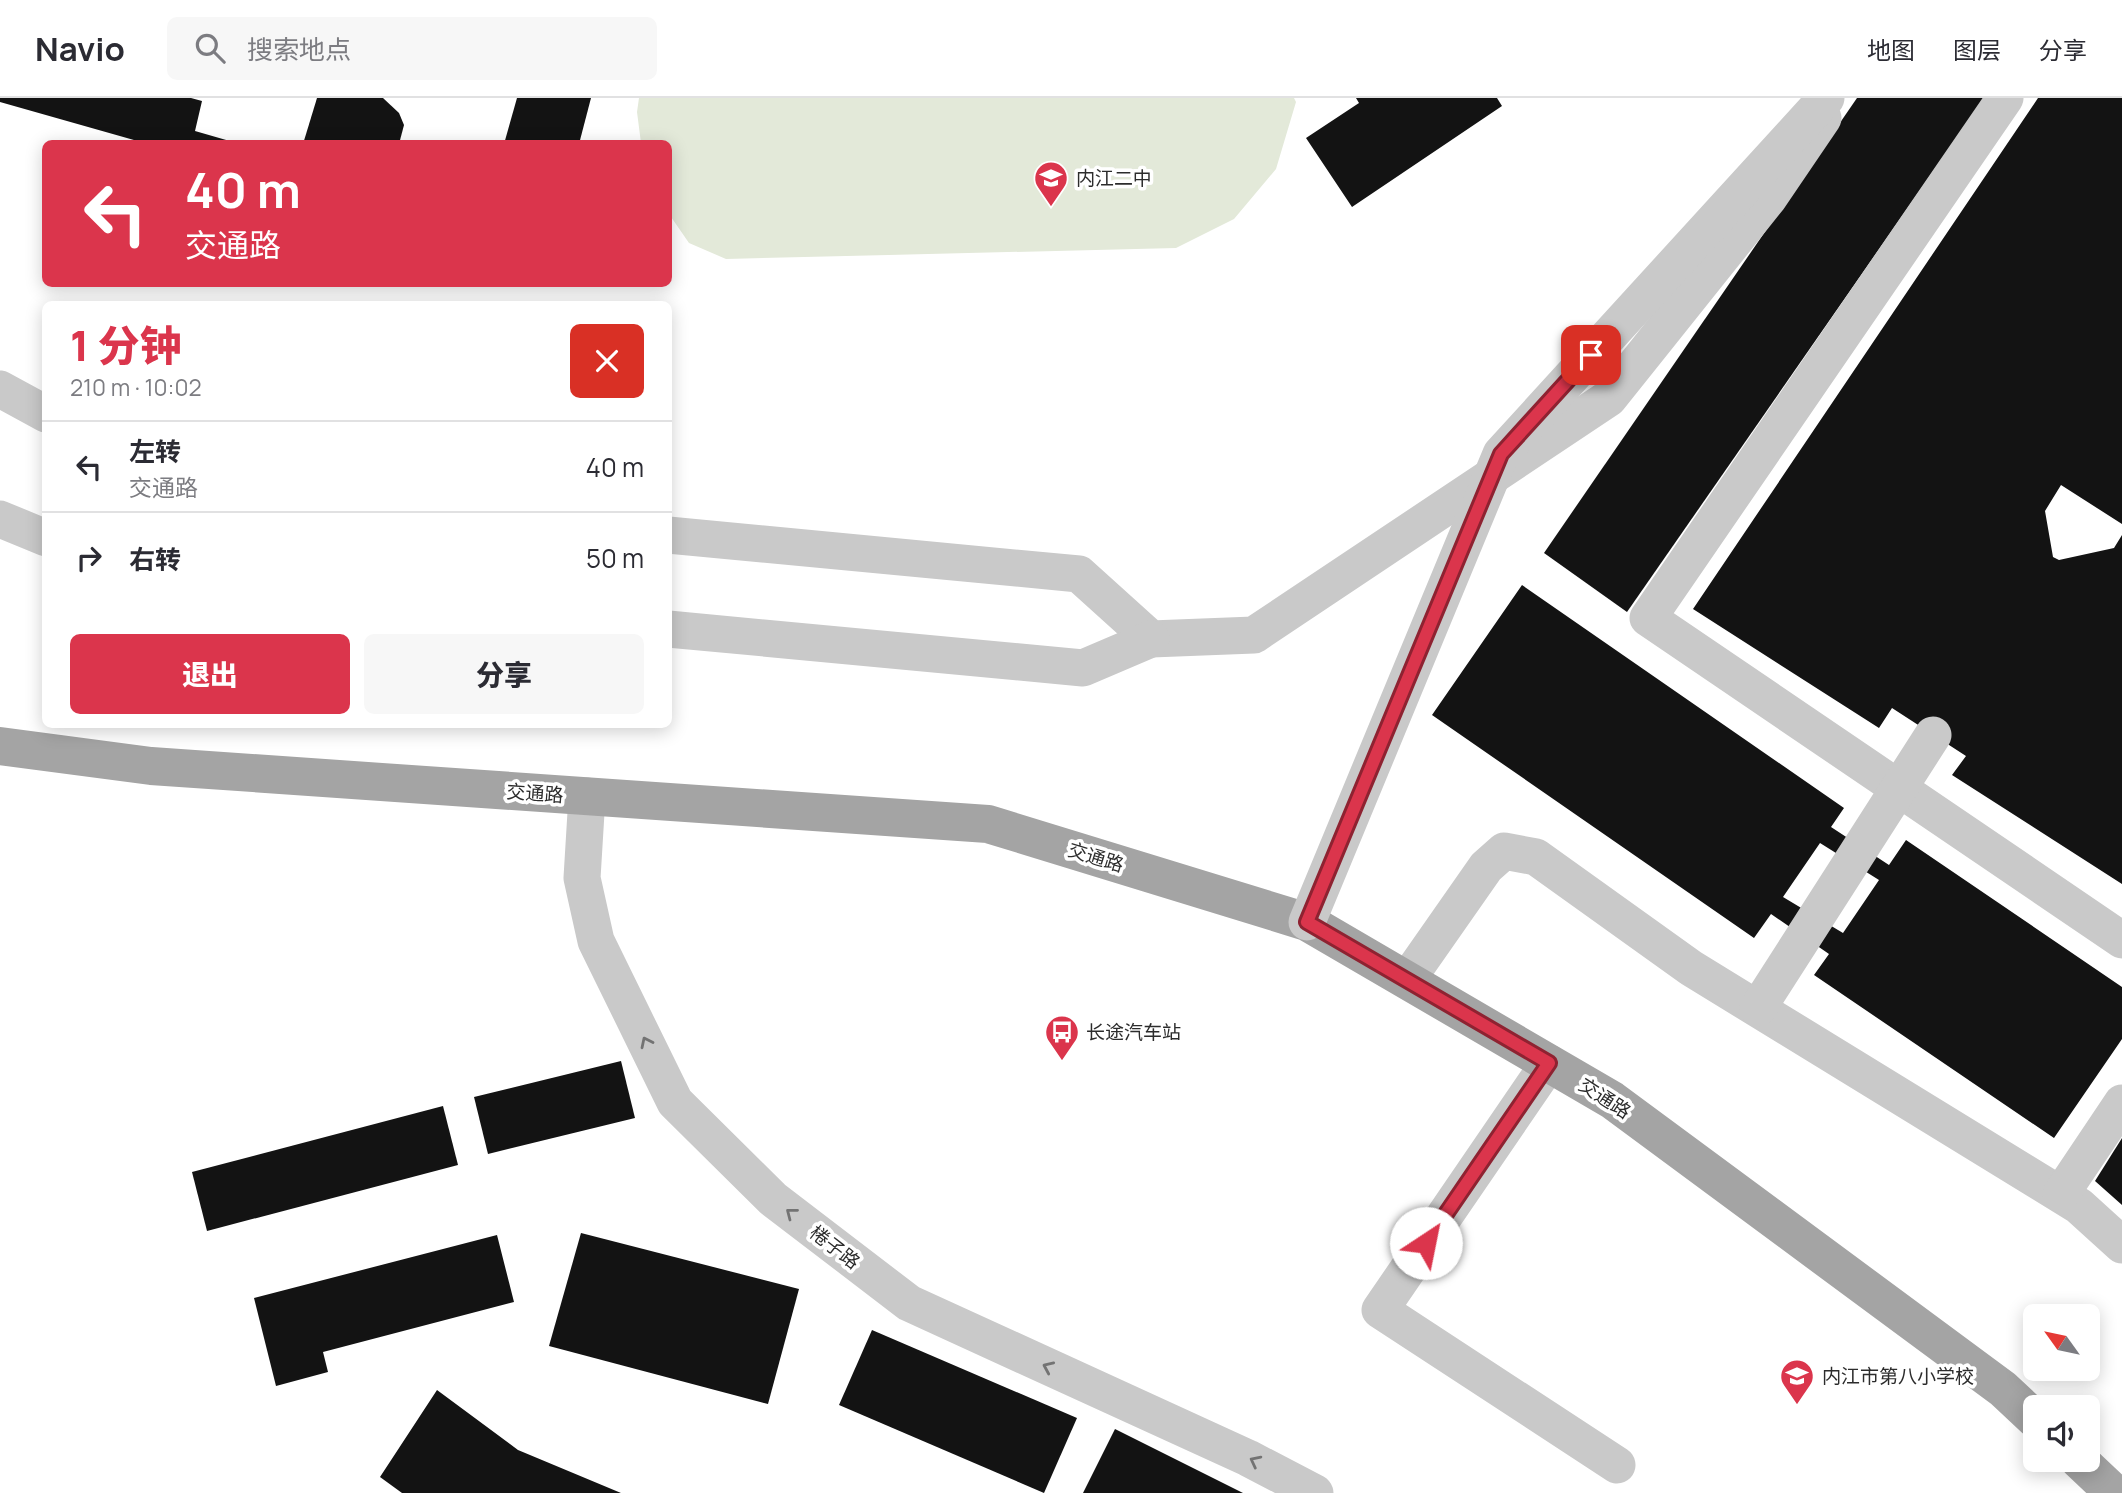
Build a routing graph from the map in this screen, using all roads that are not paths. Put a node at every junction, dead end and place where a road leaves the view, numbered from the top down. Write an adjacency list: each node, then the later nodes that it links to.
1 (1826, 98): 15 (street, bridge)
2 (1837, 98): 10 (street)
3 (2005, 98): 13 (street)
4 (0, 389): 5 (street)
5 (42, 412)
6 (0, 519): 8 (street)
7 (672, 535): 10 (street)
8 (42, 536)
9 (672, 629): 10 (street)
10 (1151, 639)
11 (1933, 735): 13 (street)
12 (0, 746): 14 (main road, 交通路)
13 (1899, 791): 16 (street); 18 (street)
14 (587, 796): 15 (main road, 交通路); 26 (street, 棬子路, one-way to 14)
15 (1307, 922): 17 (main road, 交通路)
16 (2122, 940)
17 (1407, 980): 18 (street); 19 (main road, 交通路)
18 (1758, 1008): 21 (street)
19 (1549, 1063): 23 (main road, 交通路); 24 (street)
20 (2122, 1103): 21 (street)
21 (2061, 1194): 22 (street)
22 (2122, 1245)
23 (2023, 1408)
24 (1616, 1465)
25 (2091, 1472): 27 (main road)
26 (1315, 1493)
27 (2114, 1493)

